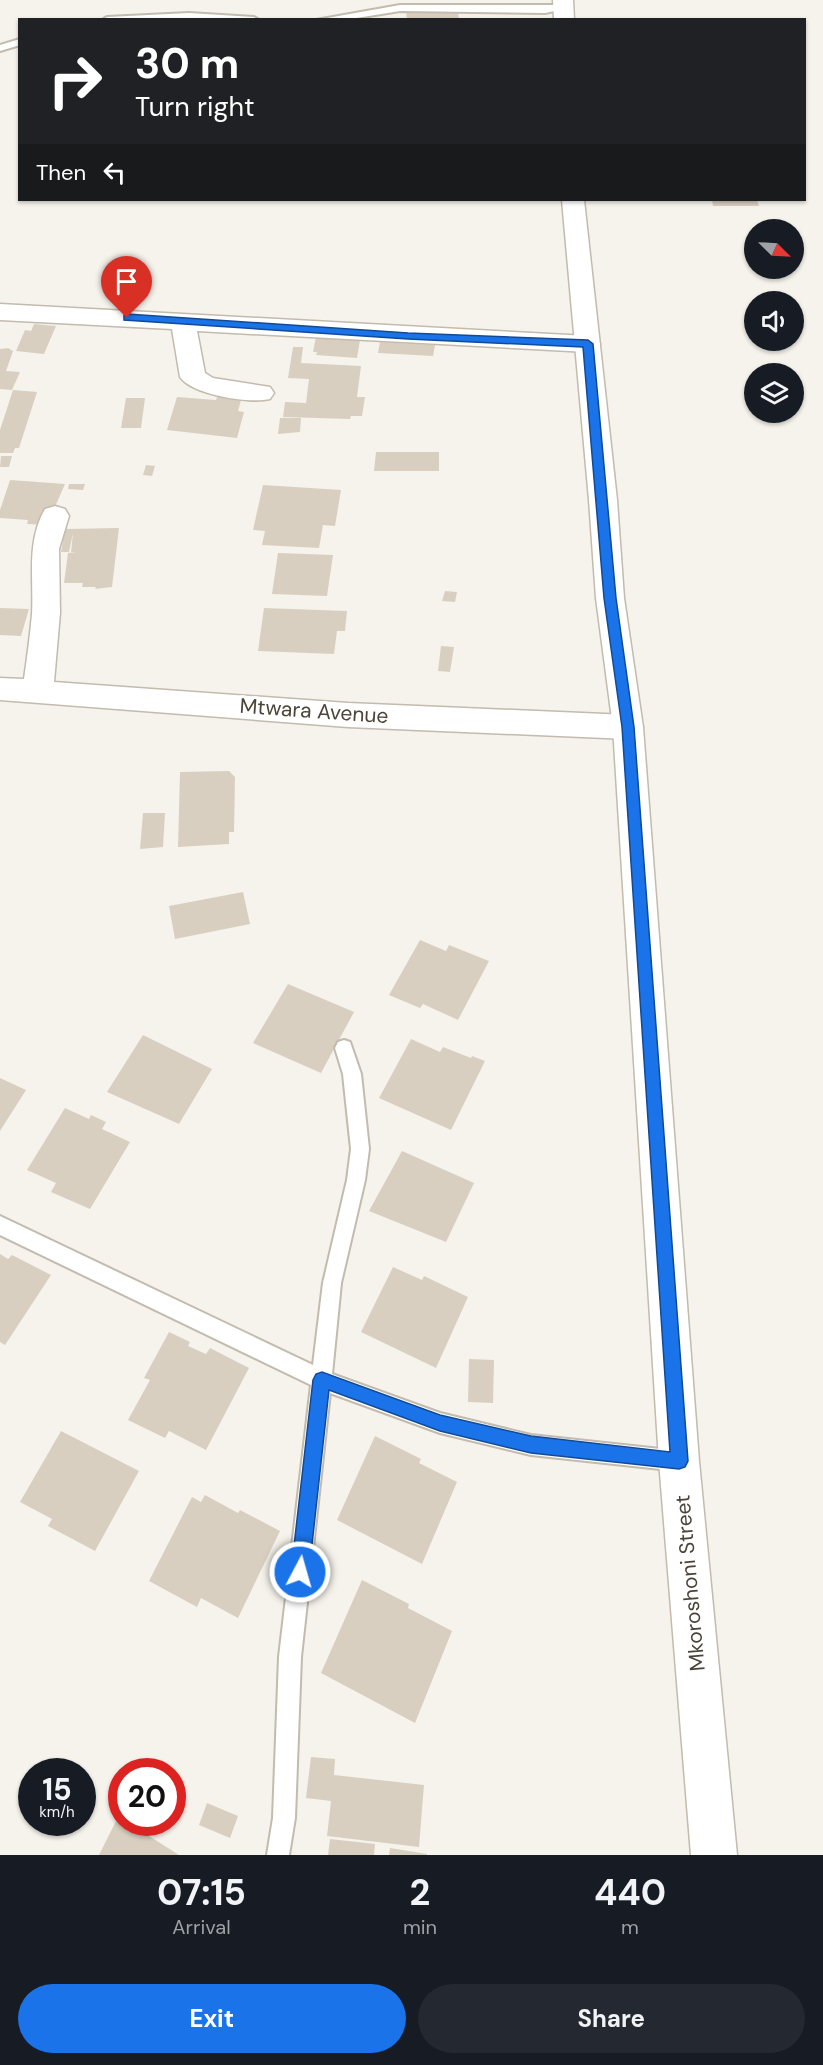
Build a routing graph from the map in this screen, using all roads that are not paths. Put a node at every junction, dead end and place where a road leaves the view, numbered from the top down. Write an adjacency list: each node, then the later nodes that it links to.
1 (564, 9): 4 (lane)
2 (148, 18): 3 (lane)
3 (222, 18)
4 (334, 18)
5 (18, 43): 6 (lane)
6 (0, 48)
7 (573, 201): 10 (street, Mkoroshoni Street)
8 (0, 312): 9 (street)
9 (184, 322): 10 (street); 11 (street)
10 (588, 344): 15 (street, Mkoroshoni Street)
11 (261, 393)
12 (55, 516): 14 (street)
13 (0, 689): 14 (street, Mtwara Avenue)
14 (39, 691): 15 (street, Mtwara Avenue)
15 (628, 727): 19 (street, Mkoroshoni Street)
16 (344, 1048): 18 (lane)
17 (0, 1225): 18 (lane)
18 (322, 1380): 19 (lane); 20 (lane)
19 (679, 1461): 21 (street, Mkoroshoni Street)
20 (278, 1855)
21 (714, 1855)

